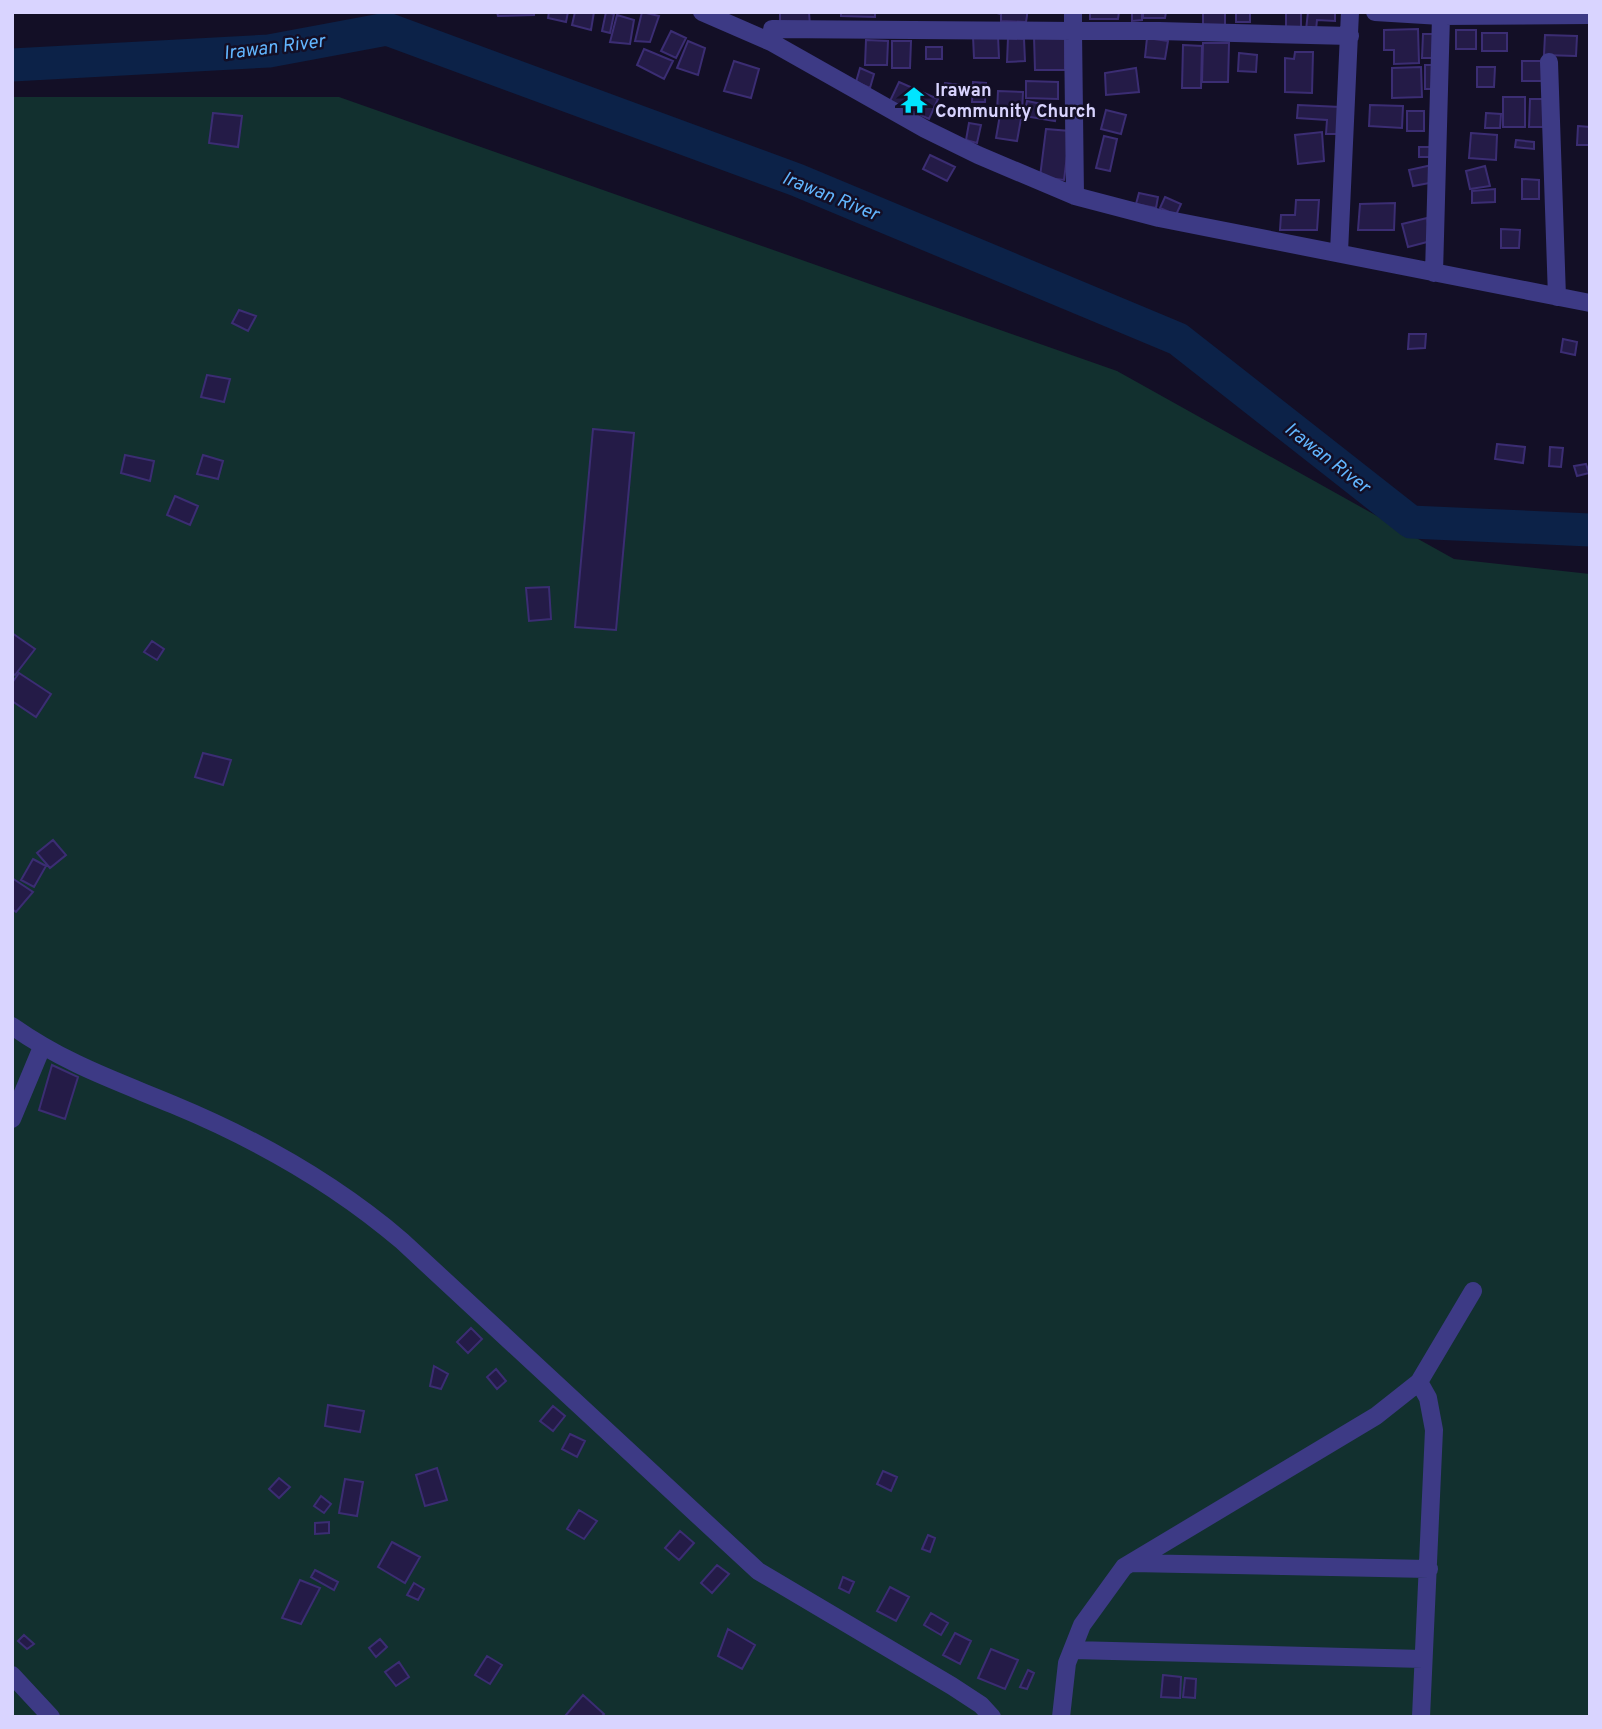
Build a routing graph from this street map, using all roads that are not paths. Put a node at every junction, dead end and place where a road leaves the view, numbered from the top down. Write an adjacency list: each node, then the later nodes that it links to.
1 (702, 12): 7 (street)
2 (1073, 12): 8 (street)
3 (1350, 12): 9 (street)
4 (1375, 12): 6 (street)
5 (1590, 15): 6 (street)
6 (1441, 16): 13 (street)
7 (771, 28): 8 (street); 11 (street)
8 (1073, 31): 9 (street); 11 (street)
9 (1350, 36): 12 (street)
10 (1549, 62): 14 (street)
11 (1075, 196): 12 (street)
12 (1339, 252): 13 (street)
13 (1434, 274): 14 (street)
14 (1557, 297): 15 (street)
15 (1590, 303)
16 (12, 1026): 17 (street)
17 (42, 1047): 18 (street); 27 (street)
18 (12, 1119)
19 (1473, 1291): 20 (street)
20 (1419, 1382): 21 (street); 22 (street)
21 (1131, 1563): 22 (street); 23 (street)
22 (1429, 1569): 24 (street)
23 (1073, 1650): 24 (street); 28 (street)
24 (1423, 1659): 29 (street)
25 (12, 1675): 26 (street)
26 (51, 1717)
27 (992, 1717)
28 (1061, 1717)
29 (1420, 1717)

